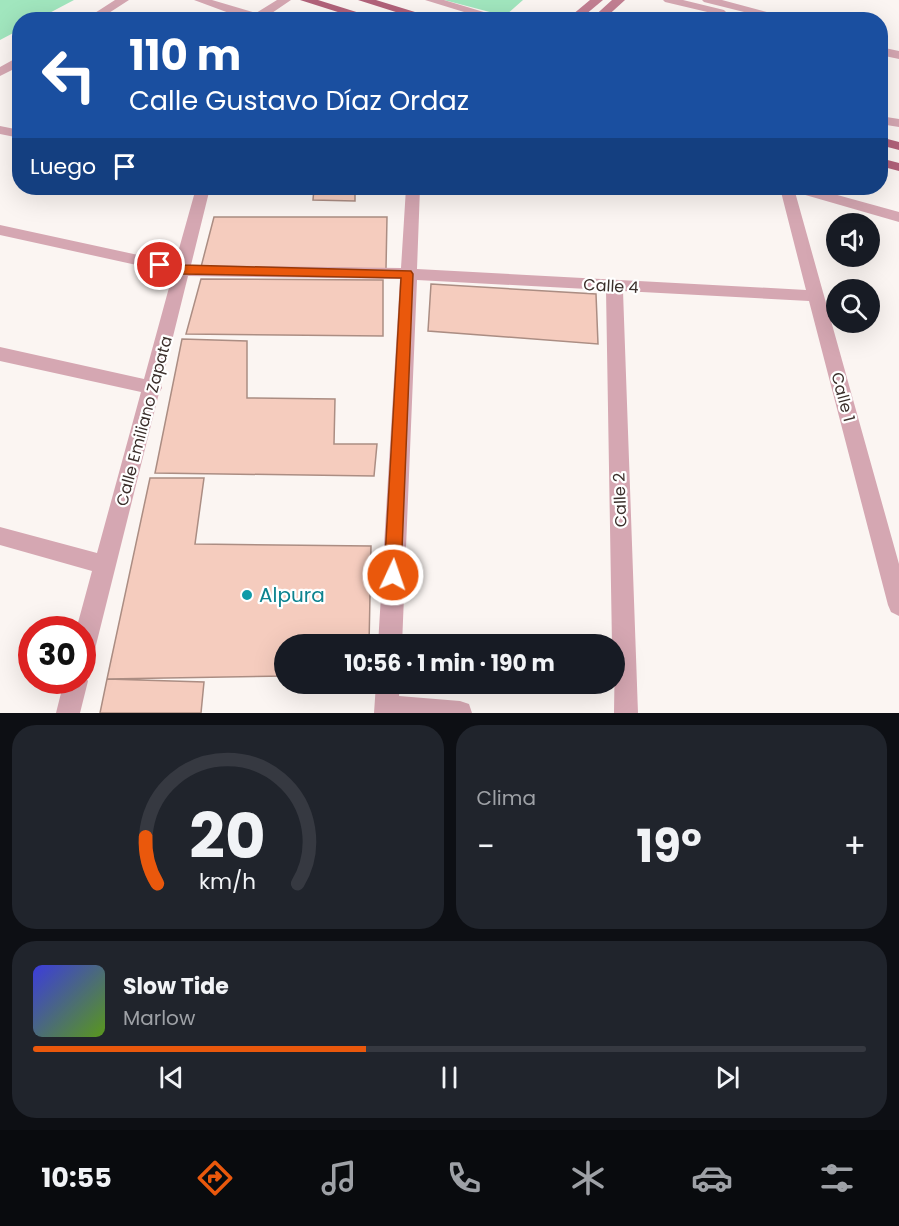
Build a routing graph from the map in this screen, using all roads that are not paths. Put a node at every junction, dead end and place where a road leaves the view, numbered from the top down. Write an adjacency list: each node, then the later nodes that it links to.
1 (123, 0): 11 (street)
2 (200, 0): 12 (street)
3 (285, 0): 13 (street)
4 (306, 0): 14 (main road)
5 (364, 0): 15 (main road)
6 (431, 0): 16 (street)
7 (597, 0): 17 (main road)
8 (619, 0): 18 (main road)
9 (669, 0): 19 (street)
10 (708, 0): 20 (street)
11 (103, 12)
12 (237, 12)
13 (268, 12)
14 (349, 12)
15 (407, 12)
16 (475, 12)
17 (581, 12)
18 (605, 12)
19 (718, 12)
20 (758, 12)
21 (201, 195): 27 (street, Calle Emiliano Zapata)
22 (413, 195): 28 (street)
23 (789, 195): 30 (street, Calle 1)
24 (822, 195): 25 (street)
25 (899, 217)
26 (0, 230): 27 (street, Calle 4)
27 (183, 270): 28 (street, Calle 4); 32 (street, Calle Emiliano Zapata)
28 (407, 274): 29 (street, Calle 4); 37 (street)
29 (614, 286): 30 (street, Calle 4); 42 (street, Calle 2)
30 (816, 296): 35 (street, Calle 1)
31 (0, 354): 32 (street)
32 (153, 388): 34 (street, Calle Emiliano Zapata)
33 (0, 536): 34 (street)
34 (105, 565): 36 (street, Calle Emiliano Zapata)
35 (899, 605)
36 (92, 616)
37 (391, 634)
38 (73, 694): 40 (street)
39 (387, 701): 41 (street)
40 (68, 713)
41 (460, 713)
42 (626, 713)

